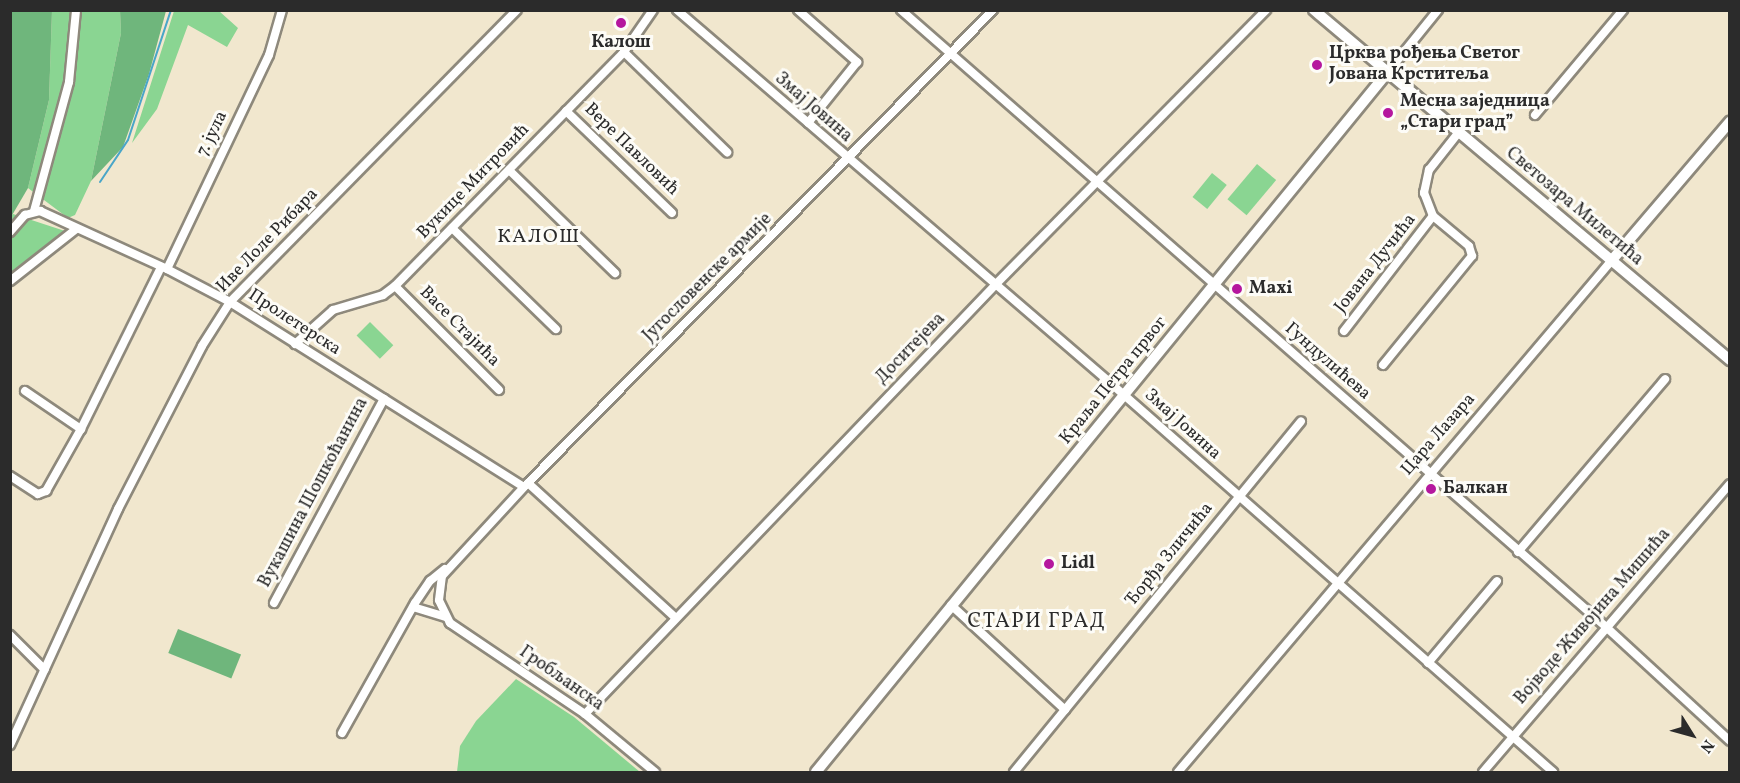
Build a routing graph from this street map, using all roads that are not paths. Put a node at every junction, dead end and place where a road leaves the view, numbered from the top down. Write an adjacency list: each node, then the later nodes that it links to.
1 (76, 10): 25 (street)
2 (282, 10): 32 (street, 7. јула)
3 (517, 10): 38 (street, Иве Лоле Рибара)
4 (653, 10): 13 (street, Вукице Митровић)
5 (677, 10): 19 (street, Змај Јовина)
6 (798, 10): 19 (street)
7 (901, 10): 14 (street, Гундулићева)
8 (993, 10): 14 (street, Југословенске армије)
9 (1266, 10): 24 (street, Доситејева)
10 (1314, 10): 15 (main road, Светозара Милетића)
11 (1438, 10): 15 (street, Краља Петра првог)
12 (1623, 10): 17 (street)
13 (624, 52): 16 (street, Вукице Митровић); 21 (street)
14 (951, 53): 22 (street, Југословенске армије); 24 (street, Гундулићева)
15 (1387, 73): 20 (main road, Светозара Милетића); 36 (main road, Краља Петра првог)
16 (566, 111): 23 (street, Вукице Митровић); 26 (street, Вере Павловић)
17 (1535, 115)
18 (1730, 122): 31 (main road, Цара Лазара)
19 (808, 123): 22 (street, Змај Јовина)
20 (1459, 132): 27 (street); 31 (main road, Светозара Милетића)
21 (727, 152)
22 (848, 160): 35 (street, Змај Јовина); 54 (street, Југословенске армије)
23 (509, 170): 28 (street, Вукице Митровић); 33 (street)
24 (1098, 181): 35 (street, Доситејева); 36 (street, Гундулићева)
25 (34, 211): 29 (street, Пролетерска); 30 (street)
26 (672, 213)
27 (1434, 216): 40 (street, Јована Дучића); 43 (street)
28 (452, 228): 37 (street, Вукице Митровић); 39 (street)
29 (76, 230): 32 (street, Пролетерска); 34 (street)
30 (10, 232)
31 (1612, 260): 42 (main road, Светозара Милетића); 51 (street, Цара Лазара)
32 (164, 268): 38 (street, Пролетерска); 50 (street, 7. јула)
33 (615, 273)
34 (10, 281)
35 (996, 284): 47 (street, Змај Јовина); 64 (street, Доситејева)
36 (1214, 285): 47 (main road, Краља Петра првог); 51 (street, Гундулићева)
37 (395, 286): 41 (street, Вукице Митровић); 45 (street, Васе Стајића)
38 (230, 302): 41 (street, Пролетерска); 68 (street, Иве Лоле Рибара)
39 (556, 329)
40 (1344, 331)
41 (295, 344): 48 (street, Пролетерска)
42 (1730, 360)
43 (1383, 365)
44 (1665, 380): 56 (street)
45 (499, 390)
46 (25, 391): 50 (street)
47 (1124, 395): 55 (street, Змај Јовина); 61 (main road, Краља Петра првог)
48 (384, 399): 54 (street, Пролетерска); 60 (street, Вукашина Шошкоћанина)
49 (1301, 421): 55 (street, Ђорђа Зличића)
50 (81, 429): 52 (street, 7. јула)
51 (1429, 472): 56 (street, Гундулићева); 59 (street, Цара Лазара)
52 (10, 476)
53 (1730, 484): 65 (street, Војводе Живојина Мишића)
54 (526, 485): 57 (street, Југословенске армије); 64 (street, Пролетерска)
55 (1238, 497): 59 (street, Змај Јовина); 69 (street, Ђорђа Зличића)
56 (1518, 552): 65 (street, Гундулићева)
57 (446, 569): 62 (street, Југословенске армије); 63 (street)
58 (1497, 581): 67 (street)
59 (1336, 585): 67 (street, Змај Јовина); 78 (street, Цара Лазара)
60 (274, 603)
61 (951, 605): 69 (street); 76 (main road, Краља Петра првог)
62 (413, 607): 63 (street); 71 (street, Југословенске армије)
63 (445, 617): 70 (street, Гробљанска)
64 (675, 617): 70 (street, Доситејева)
65 (1606, 627): 72 (street, Војводе Живојина Мишића); 73 (street, Гундулићева)
66 (10, 635): 68 (street)
67 (1428, 663): 72 (street, Змај Јовина)
68 (45, 670): 74 (street, Иве Лоле Рибара)
69 (1065, 710): 77 (street, Ђорђа Зличића)
70 (585, 714): 75 (street, Гробљанска)
71 (342, 733)
72 (1514, 736): 79 (street, Војводе Живојина Мишића); 80 (street, Змај Јовина)
73 (1730, 741)
74 (10, 745)
75 (656, 772)
76 (816, 772)
77 (1014, 772)
78 (1178, 772)
79 (1483, 772)
80 (1553, 772)

